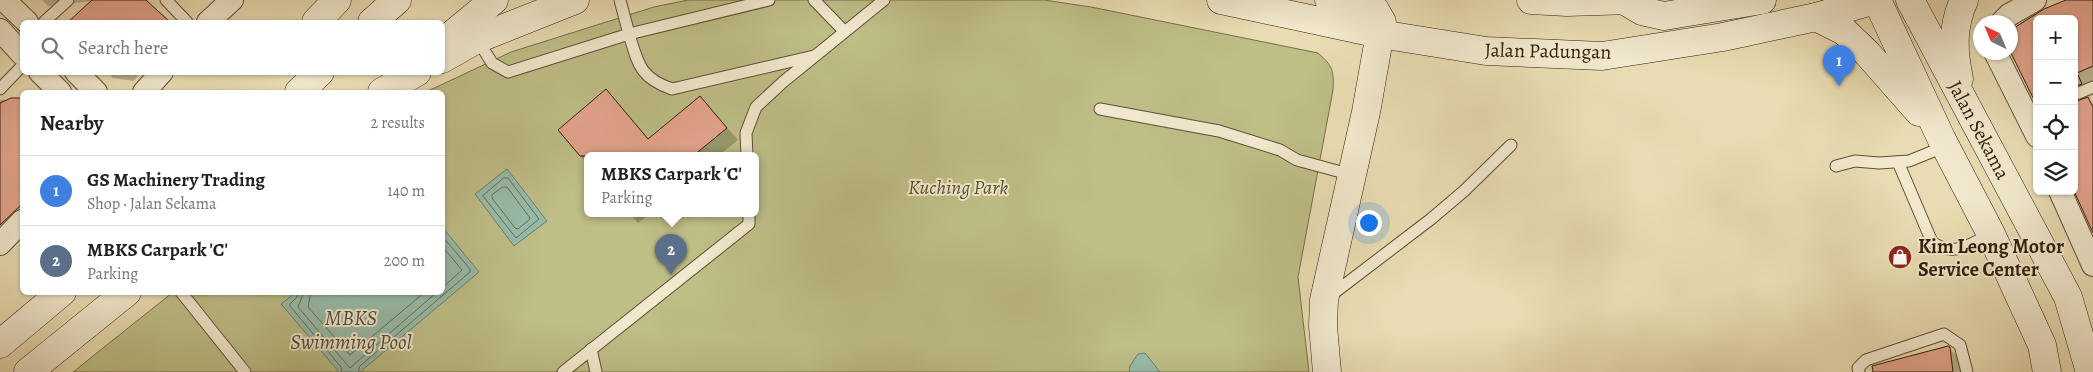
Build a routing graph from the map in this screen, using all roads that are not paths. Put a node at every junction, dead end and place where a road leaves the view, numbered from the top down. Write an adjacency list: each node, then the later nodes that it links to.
1 (4, 0): 24 (street)
2 (68, 0): 25 (lane)
3 (166, 0): 26 (lane)
4 (232, 0): 27 (street)
5 (337, 0): 28 (main road)
6 (397, 0): 29 (main road)
7 (494, 0): 35 (main road)
8 (575, 0): 34 (main road)
9 (620, 0): 32 (lane)
10 (770, 0): 32 (lane)
11 (814, 0): 31 (lane)
12 (884, 0): 31 (lane)
13 (1221, 0): 33 (main road, Jalan Padungan)
14 (1329, 0): 33 (main road)
15 (1531, 0): 21 (main road)
16 (1762, 0): 21 (main road)
17 (1876, 0): 23 (main road, Jalan Padungan); 61 (main road, Jalan Sekama)
18 (1910, 0): 58 (main road, Jalan Sekama)
19 (1964, 0): 58 (main road)
20 (2035, 0): 22 (street)
21 (1629, 1)
22 (2009, 15)
23 (1816, 17): 33 (main road, Jalan Padungan); 61 (main road)
24 (25, 20)
25 (46, 20)
26 (185, 20)
27 (210, 20)
28 (318, 20)
29 (374, 20)
30 (0, 30): 36 (street)
31 (844, 31): 37 (lane)
32 (629, 34): 34 (lane); 37 (lane)
33 (1380, 34): 66 (main road)
34 (477, 40): 38 (main road)
35 (445, 41)
36 (20, 52)
37 (814, 56): 63 (lane)
38 (445, 57)
39 (1999, 60): 60 (street)
40 (20, 68): 49 (lane)
41 (43, 75): 50 (street)
42 (79, 75): 51 (street)
43 (159, 75): 52 (street)
44 (292, 75): 53 (main road)
45 (317, 75): 54 (main road)
46 (403, 75): 55 (main road)
47 (412, 75): 56 (main road)
48 (2093, 87): 57 (lane)
49 (0, 89)
50 (58, 90)
51 (94, 90)
52 (146, 90)
53 (285, 90)
54 (301, 90)
55 (385, 90)
56 (386, 90)
57 (2078, 93)
58 (1964, 100): 76 (main road, Jalan Sekama)
59 (1100, 109): 66 (lane)
60 (2033, 128)
61 (1944, 142): 64 (lane); 70 (main road, Jalan Sekama)
62 (1511, 145): 77 (lane)
63 (746, 152)
64 (1898, 162): 65 (lane); 70 (lane)
65 (1836, 166)
66 (1352, 175): 77 (main road)
67 (2062, 195): 72 (street)
68 (749, 217): 80 (lane)
69 (20, 223): 71 (street)
70 (1991, 234): 88 (main road, Jalan Sekama)
71 (0, 244)
72 (2093, 265)
73 (58, 295): 79 (main road)
74 (123, 295): 81 (main road)
75 (183, 295): 82 (lane)
76 (2068, 297): 78 (main road); 89 (main road, Jalan Sekama)
77 (1324, 300): 85 (main road)
78 (2093, 334)
79 (0, 344)
80 (592, 349): 83 (lane); 84 (lane)
81 (28, 372)
82 (245, 372)
83 (564, 372)
84 (596, 372)
85 (1327, 372)
86 (1859, 372): 87 (lane)
87 (1967, 372)
88 (2047, 372)
89 (2090, 372)

